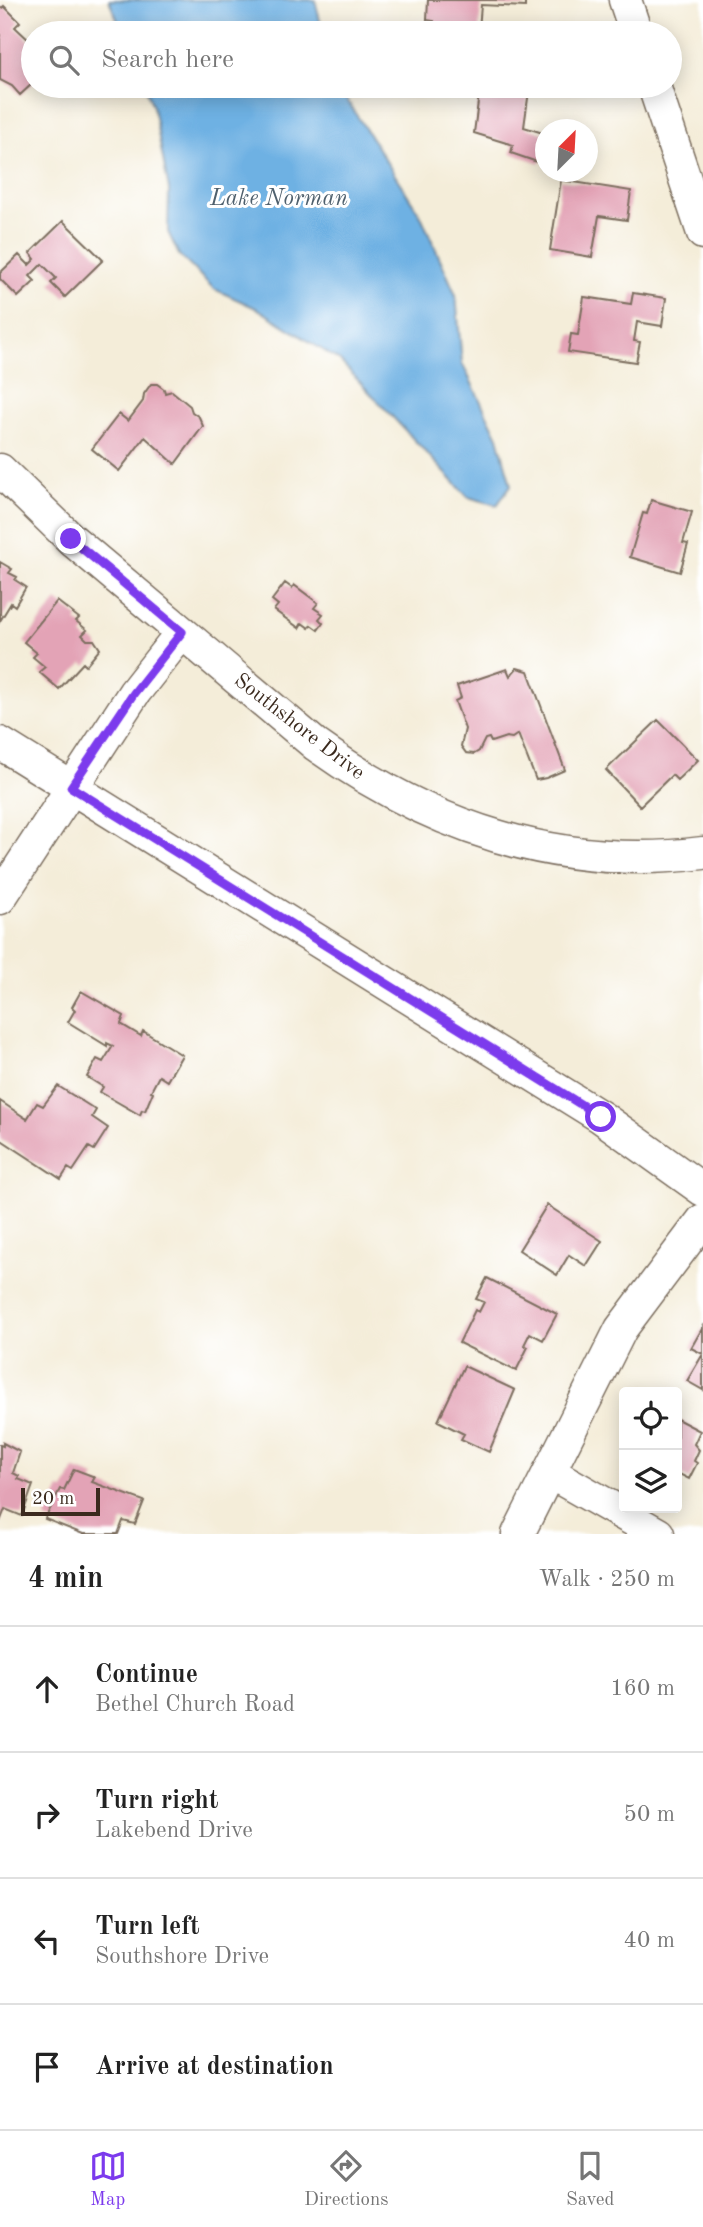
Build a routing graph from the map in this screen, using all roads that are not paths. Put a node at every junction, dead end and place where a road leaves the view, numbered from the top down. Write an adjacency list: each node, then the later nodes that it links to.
1 (625, 0): 2 (street)
2 (632, 21)
3 (658, 98): 4 (street)
4 (703, 233)
5 (0, 470): 6 (street, Southshore Drive)
6 (182, 632): 8 (street); 9 (street, Southshore Drive)
7 (0, 743): 8 (street)
8 (71, 787): 10 (street); 11 (street)
9 (703, 853)
10 (0, 898)
11 (703, 1190)
12 (703, 1220): 13 (street)
13 (549, 1472): 14 (street); 15 (street)
14 (518, 1534)
15 (658, 1534)

